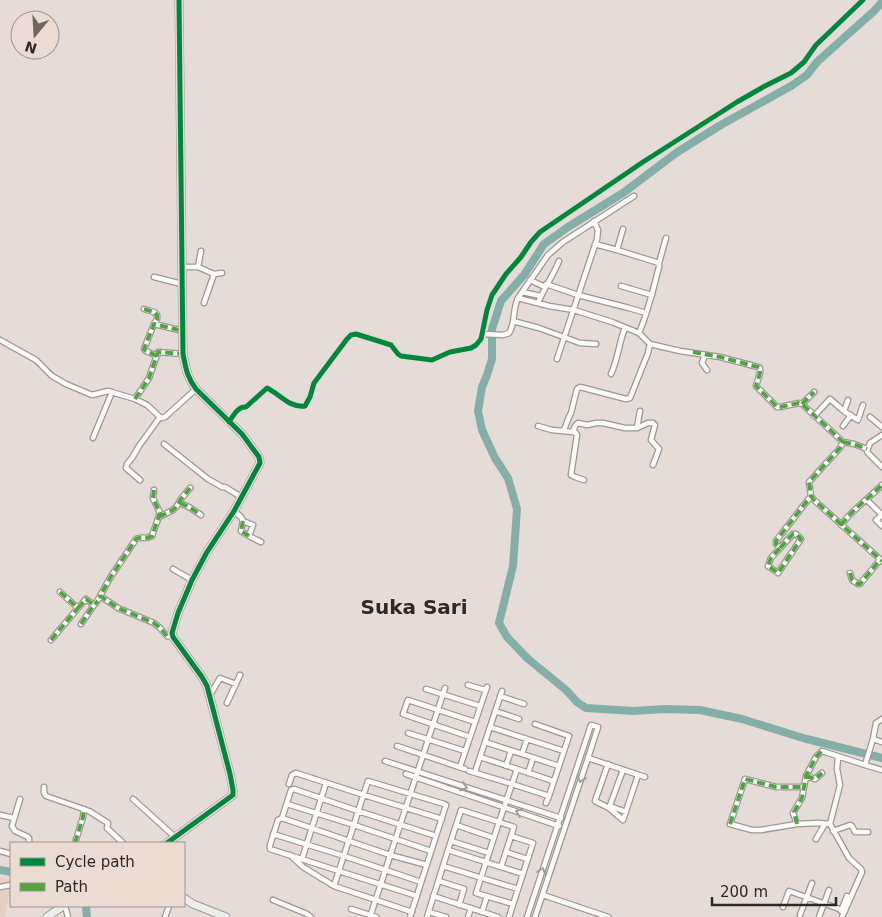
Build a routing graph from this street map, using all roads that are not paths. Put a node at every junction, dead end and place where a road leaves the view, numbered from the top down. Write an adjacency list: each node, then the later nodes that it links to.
1 (179, 0): 12 (street)
2 (863, 0): 36 (street)
3 (634, 196): 4 (street)
4 (594, 221): 7 (street); 17 (street)
5 (623, 229): 8 (street)
6 (666, 238): 11 (street)
7 (595, 244): 8 (street); 22 (street)
8 (617, 250): 11 (street)
9 (201, 251): 13 (street)
10 (559, 261): 19 (street)
11 (658, 263): 23 (street)
12 (182, 267): 13 (street); 18 (street)
13 (198, 267): 15 (street)
14 (222, 273): 15 (street)
15 (214, 274): 26 (street)
16 (154, 277): 18 (street)
17 (530, 280): 19 (street); 21 (street)
18 (182, 284): 34 (street)
19 (545, 286): 22 (street); 24 (street)
20 (622, 286): 23 (street)
21 (522, 292): 24 (street); 25 (street)
22 (578, 295): 29 (street); 30 (street)
23 (652, 295): 30 (street)
24 (541, 296): 27 (street)
25 (518, 298): 27 (street); 31 (street)
26 (204, 303)
27 (538, 303): 29 (street)
28 (144, 309): 32 (street)
29 (574, 310): 33 (street); 37 (street)
30 (646, 313): 35 (street)
31 (513, 321): 36 (street); 37 (street)
32 (154, 324): 34 (street); 43 (street)
33 (625, 328): 35 (street); 46 (street)
34 (183, 331): 41 (street)
35 (638, 333): 40 (street)
36 (485, 334): 62 (street)
37 (564, 337): 39 (street); 44 (street)
38 (0, 340): 48 (street)
39 (596, 344)
40 (650, 344): 42 (street); 67 (street)
41 (183, 354): 43 (street); 47 (street)
42 (705, 355): 45 (street); 54 (street)
43 (157, 356): 51 (street)
44 (557, 359)
45 (707, 370)
46 (611, 374)
47 (196, 389): 60 (street); 62 (street)
48 (112, 392): 51 (street); 70 (street)
49 (814, 392): 54 (street)
50 (836, 395): 53 (street)
51 (134, 399): 60 (street)
52 (848, 400): 57 (street)
53 (833, 402): 57 (street); 59 (street)
54 (802, 404): 59 (street)
55 (863, 405): 58 (street)
56 (640, 411): 66 (street)
57 (844, 411): 58 (street)
58 (851, 415): 64 (street)
59 (814, 416): 71 (street)
60 (160, 417): 76 (street)
61 (870, 417): 65 (street)
62 (229, 422): 82 (street)
63 (538, 426): 67 (street)
64 (843, 426)
65 (882, 427)
66 (637, 428): 68 (street); 74 (street)
67 (564, 430): 68 (street)
68 (573, 432): 77 (street)
69 (882, 435): 73 (street)
70 (93, 438)
71 (843, 442): 73 (street); 81 (street)
72 (164, 444): 82 (street)
73 (868, 449): 75 (street)
74 (653, 465)
75 (882, 467)
76 (140, 480)
77 (584, 480)
78 (882, 485): 90 (street)
79 (190, 488): 84 (street)
80 (154, 490): 88 (street)
81 (811, 496): 90 (street); 94 (street)
82 (242, 497): 85 (street)
83 (868, 501): 87 (street)
84 (180, 503): 86 (street); 88 (street)
85 (234, 511): 89 (street); 98 (street)
86 (201, 515)
87 (882, 515): 91 (street)
88 (159, 517): 100 (street)
89 (244, 520): 92 (street); 92 (street)
90 (841, 525): 95 (street)
91 (882, 526)
92 (249, 536): 93 (street)
93 (261, 542)
94 (780, 548): 94 (street)
95 (881, 561): 97 (street)
96 (173, 569): 98 (street)
97 (850, 573)
98 (192, 580): 104 (street)
99 (60, 592): 102 (street)
100 (100, 596): 101 (street); 104 (street)
101 (94, 605): 102 (street); 103 (street)
102 (78, 608): 105 (street)
103 (81, 624)
104 (172, 637): 112 (street)
105 (51, 640)
106 (240, 676): 107 (street)
107 (236, 684): 112 (street); 113 (street)
108 (468, 684): 115 (street)
109 (445, 688): 111 (street)
110 (426, 689): 111 (street)
111 (443, 694): 115 (street); 116 (street)
112 (209, 696): 200 (street)
113 (227, 703)
114 (524, 704): 117 (street)
115 (480, 706): 120 (street)
116 (438, 709): 120 (street); 122 (street); 122 (street)
117 (495, 712): 118 (street); 123 (street)
118 (519, 719)
119 (882, 719): 127 (street)
120 (475, 722): 125 (street)
121 (535, 724): 134 (street)
122 (433, 725): 125 (street); 128 (street)
123 (490, 727): 126 (street); 129 (street)
124 (408, 733): 128 (street)
125 (470, 737): 132 (street)
126 (527, 739): 134 (street); 135 (street)
127 (873, 739): 130 (street); 142 (street)
128 (428, 740): 132 (street); 136 (street)
129 (485, 742): 133 (street); 137 (street)
130 (882, 742)
131 (397, 746): 136 (street)
132 (465, 751): 147 (street)
133 (511, 751): 135 (street); 144 (street)
134 (564, 751): 145 (street)
135 (522, 754): 139 (street)
136 (424, 755): 147 (street); 150 (street)
137 (480, 757): 144 (street); 147 (street)
138 (838, 757): 142 (street); 155 (street); 189 (street)
139 (533, 758): 145 (street); 151 (street)
140 (588, 758): 143 (street); 183 (street); 185 (street, one-way to 185)
141 (385, 761): 150 (street)
142 (865, 763): 149 (street)
143 (608, 764): 148 (street); 174 (street)
144 (506, 766): 146 (street)
145 (559, 766): 158 (street)
146 (517, 769): 151 (street); 161 (street)
147 (467, 770): 161 (street)
148 (623, 770): 154 (street); 174 (street)
149 (882, 770)
150 (418, 771): 156 (street); 170 (street, one-way to 170)
151 (528, 772): 158 (street)
152 (822, 773): 155 (street)
153 (406, 774): 156 (street)
154 (638, 775): 157 (street); 178 (street)
155 (806, 776): 163 (street)
156 (416, 777): 164 (street); 173 (street)
157 (645, 777)
158 (553, 781): 166 (street)
159 (326, 783): 160 (street); 165 (street); 167 (street)
160 (289, 784)
161 (512, 784): 166 (street); 170 (street)
162 (44, 787): 176 (street)
163 (804, 787): 188 (street); 188 (street)
164 (411, 793): 165 (street); 175 (street); 184 (street)
165 (364, 796): 175 (street); 177 (street)
166 (548, 796): 171 (street)
167 (322, 798): 172 (street); 177 (street); 179 (street)
168 (20, 799): 181 (street)
169 (133, 799): 200 (street)
170 (507, 801): 173 (street); 183 (street)
171 (546, 803)
172 (286, 804): 179 (street); 182 (street)
173 (504, 807): 186 (street); 191 (street, one-way to 173)
174 (609, 807): 178 (street); 178 (street)
175 (406, 808): 184 (street); 187 (street)
176 (84, 809): 207 (street); 208 (street)
177 (358, 811): 187 (street); 190 (street)
178 (626, 812)
179 (317, 814): 190 (street); 194 (street)
180 (0, 815): 181 (street)
181 (14, 818): 206 (street)
182 (282, 818): 194 (street); 197 (street)
183 (559, 818): 185 (street); 191 (street)
184 (442, 819): 198 (street)
185 (567, 820): 193 (street)
186 (499, 822): 192 (street); 199 (street); 201 (street)
187 (400, 824): 198 (street); 202 (street)
188 (797, 824): 189 (street)
189 (827, 824): 195 (street); 203 (street)
190 (354, 825): 202 (street); 204 (street)
191 (557, 825): 193 (street); 241 (street, one-way to 191)
192 (456, 826): 201 (street); 205 (street)
193 (565, 828): 242 (street)
194 (312, 829): 204 (street); 210 (street)
195 (833, 831): 196 (street); 254 (street)
196 (868, 832)
197 (274, 834): 210 (street); 216 (street)
198 (436, 836): 212 (street)
199 (511, 836): 213 (street); 219 (street)
200 (175, 837): 209 (street)
201 (494, 838): 214 (street)
202 (396, 839): 212 (street); 215 (street)
203 (816, 839)
204 (349, 841): 215 (street); 217 (street)
205 (451, 841): 211 (street); 214 (street)
206 (29, 842)
207 (76, 842)
208 (121, 842)
209 (168, 842)
210 (307, 844): 217 (street); 218 (street)
211 (448, 850): 220 (street); 222 (street)
212 (432, 851): 221 (street)
213 (506, 852): 219 (street); 223 (street)
214 (489, 853): 220 (street)
215 (390, 854): 221 (street); 224 (street)
216 (290, 855): 218 (street); 232 (street)
217 (344, 856): 224 (street); 225 (street)
218 (302, 859): 225 (street)
219 (528, 859): 226 (street)
220 (486, 862): 223 (street); 227 (street)
221 (427, 865): 229 (street)
222 (443, 866): 227 (street); 228 (street)
223 (501, 867): 226 (street)
224 (385, 870): 229 (street); 231 (street)
225 (338, 871): 231 (street); 232 (street)
226 (523, 874): 234 (street)
227 (481, 878): 234 (street); 236 (street)
228 (438, 880): 233 (street); 238 (street)
229 (422, 882): 237 (street)
230 (812, 883): 243 (street)
231 (381, 884): 237 (street); 246 (street)
232 (334, 886): 246 (street)
233 (464, 889): 236 (street); 249 (street)
234 (518, 889): 247 (street)
235 (829, 890): 248 (street)
236 (476, 893): 239 (street)
237 (417, 896): 256 (street)
238 (434, 896): 249 (street); 257 (street)
239 (487, 896): 247 (street); 255 (street)
240 (847, 896): 254 (street)
241 (534, 897): 242 (street); 267 (street)
242 (542, 897): 268 (street); 269 (street)
243 (806, 898): 248 (street); 251 (street); 258 (street)
244 (185, 899): 261 (street)
245 (273, 900): 262 (street)
246 (375, 900): 256 (street); 259 (street)
247 (513, 904): 266 (street)
248 (824, 904): 254 (street); 270 (street)
249 (459, 905): 252 (street)
250 (62, 907): 260 (street)
251 (783, 907)
252 (471, 908): 255 (street); 264 (street)
253 (351, 909): 259 (street)
254 (843, 911): 271 (street)
255 (482, 912): 265 (street)
256 (411, 914)
257 (428, 914): 263 (street)
258 (800, 915)
259 (372, 916)
260 (47, 917)
261 (226, 917)
262 (311, 917)
263 (446, 917)
264 (468, 917)
265 (498, 917)
266 (509, 917)
267 (527, 917)
268 (535, 917)
269 (608, 917)
270 (819, 917)
271 (841, 917)

